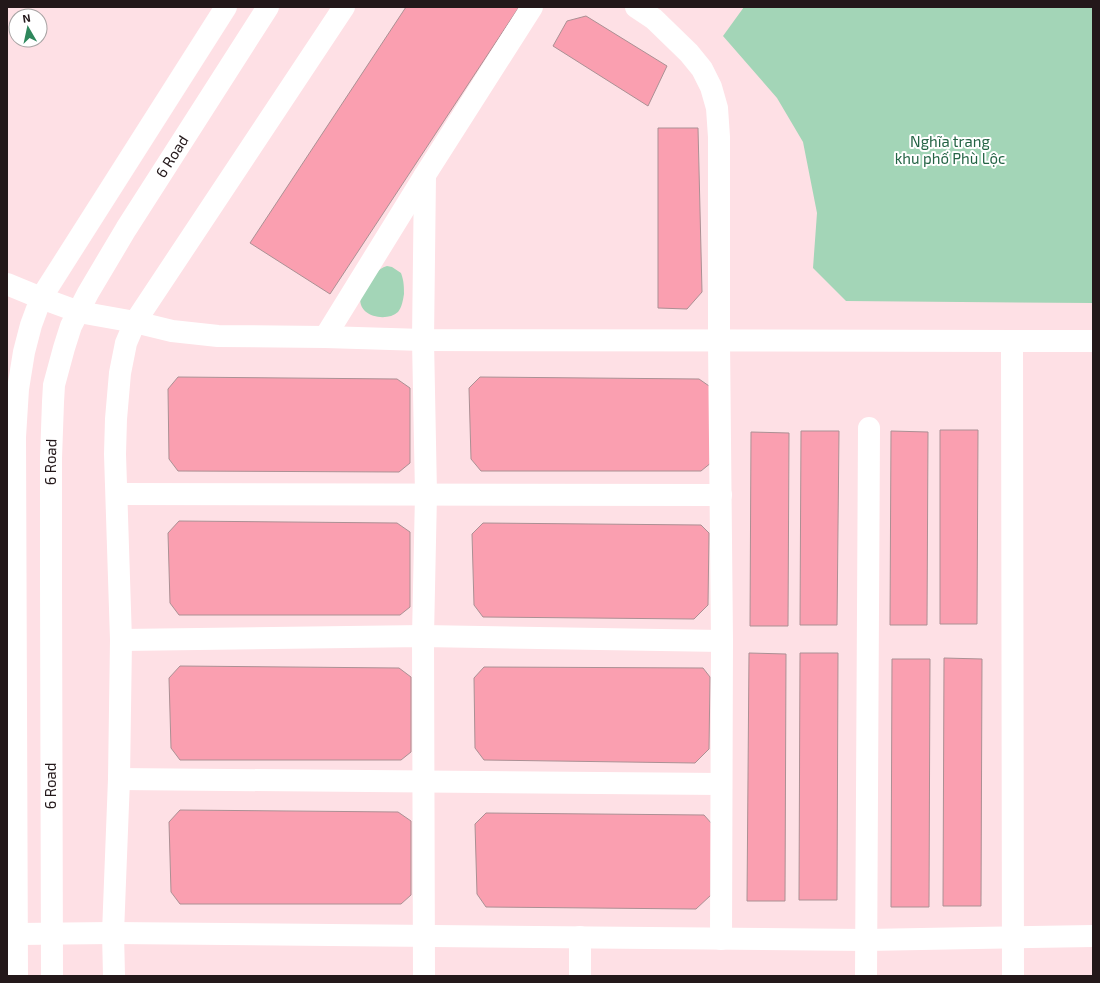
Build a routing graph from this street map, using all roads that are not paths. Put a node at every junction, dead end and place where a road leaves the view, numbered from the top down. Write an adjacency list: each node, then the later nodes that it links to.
1 (226, 7): 8 (street)
2 (268, 7): 9 (street, 6 Road)
3 (344, 7): 10 (street)
4 (532, 7): 6 (street)
5 (636, 7): 14 (street)
6 (425, 175): 11 (street); 12 (street)
7 (7, 284): 8 (street)
8 (41, 298): 9 (street); 27 (street)
9 (79, 312): 10 (street); 28 (street, 6 Road)
10 (135, 322): 11 (street); 17 (street)
11 (325, 337): 12 (street)
12 (423, 340): 14 (street); 18 (street)
13 (1012, 340): 14 (street); 15 (street); 32 (street)
14 (719, 341): 19 (street)
15 (1093, 341)
16 (869, 428): 34 (street)
17 (117, 494): 18 (street); 21 (street)
18 (426, 494): 19 (street); 20 (street)
19 (721, 494): 22 (street)
20 (423, 636): 21 (street); 22 (street); 24 (street)
21 (121, 640): 23 (street)
22 (722, 641): 25 (street)
23 (119, 779): 24 (street); 26 (street)
24 (424, 781): 25 (street); 29 (street)
25 (721, 784): 33 (street)
26 (113, 933): 28 (street); 29 (street); 37 (street)
27 (17, 934): 28 (street); 35 (street)
28 (52, 934): 36 (street, 6 Road)
29 (424, 935): 31 (street); 38 (street)
30 (1093, 936): 32 (street)
31 (580, 937): 33 (street); 39 (street)
32 (1012, 938): 34 (street); 41 (street)
33 (721, 939): 34 (street)
34 (866, 940): 40 (street)
35 (17, 976)
36 (52, 976)
37 (114, 976)
38 (424, 976)
39 (580, 976)
40 (866, 976)
41 (1013, 976)

